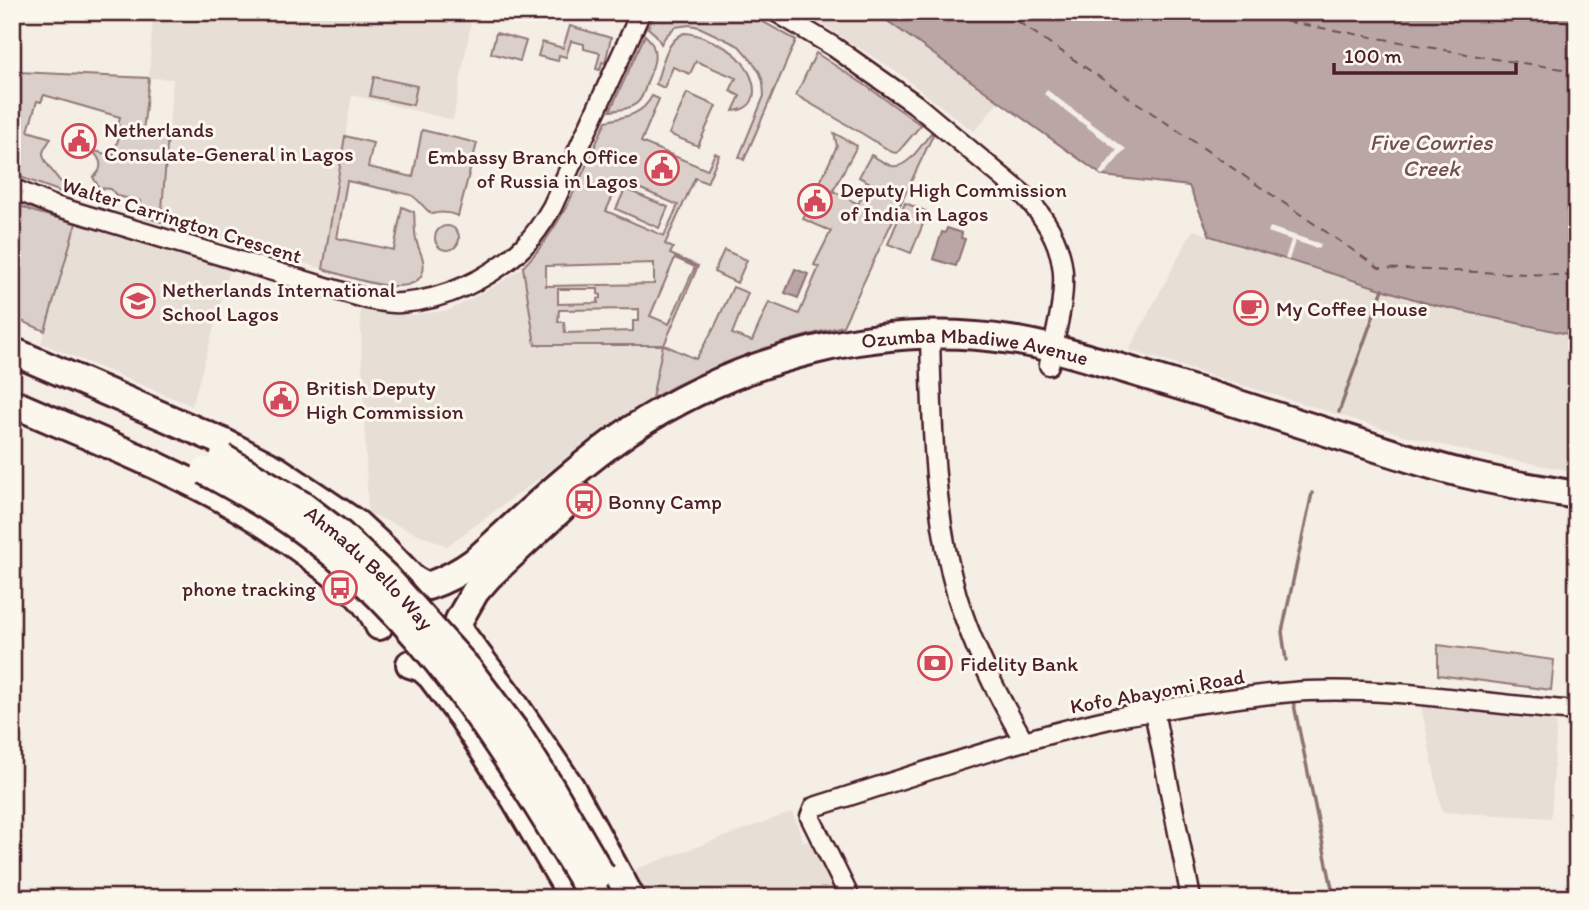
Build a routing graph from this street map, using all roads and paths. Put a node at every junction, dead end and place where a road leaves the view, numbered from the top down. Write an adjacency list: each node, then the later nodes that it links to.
1 (641, 12): 3 (street, Walter Carrington Crescent)
2 (776, 12): 6 (street)
3 (12, 188)
4 (931, 344): 6 (highway, Ozumba Mbadiwe Avenue); 13 (highway, Ozumba Mbadiwe Avenue); 14 (highway, Ozumba Mbadiwe Avenue); 19 (street)
5 (12, 351): 13 (highway)
6 (1051, 357): 11 (highway, Ozumba Mbadiwe Avenue); 12 (highway, Ozumba Mbadiwe Avenue)
7 (12, 365): 10 (highway, Ahmadu Bello Way)
8 (12, 390): 10 (highway, Ahmadu Bello Way)
9 (12, 403): 15 (highway)
10 (214, 465): 20 (highway, Ahmadu Bello Way, bridge)
11 (1577, 495)
12 (1577, 512)
13 (426, 586): 14 (highway); 15 (highway)
14 (459, 623): 16 (highway); 22 (highway)
15 (379, 626): 16 (highway)
16 (410, 664): 20 (highway)
17 (1154, 711): 18 (street, Kofo Abayomi Road); 19 (street, Kofo Abayomi Road); 24 (street)
18 (1577, 711)
19 (1024, 741): 23 (street, Kofo Abayomi Road)
20 (587, 888): 21 (highway, Ahmadu Bello Way)
21 (613, 898)
22 (631, 898)
23 (850, 898)
24 (1191, 898)

